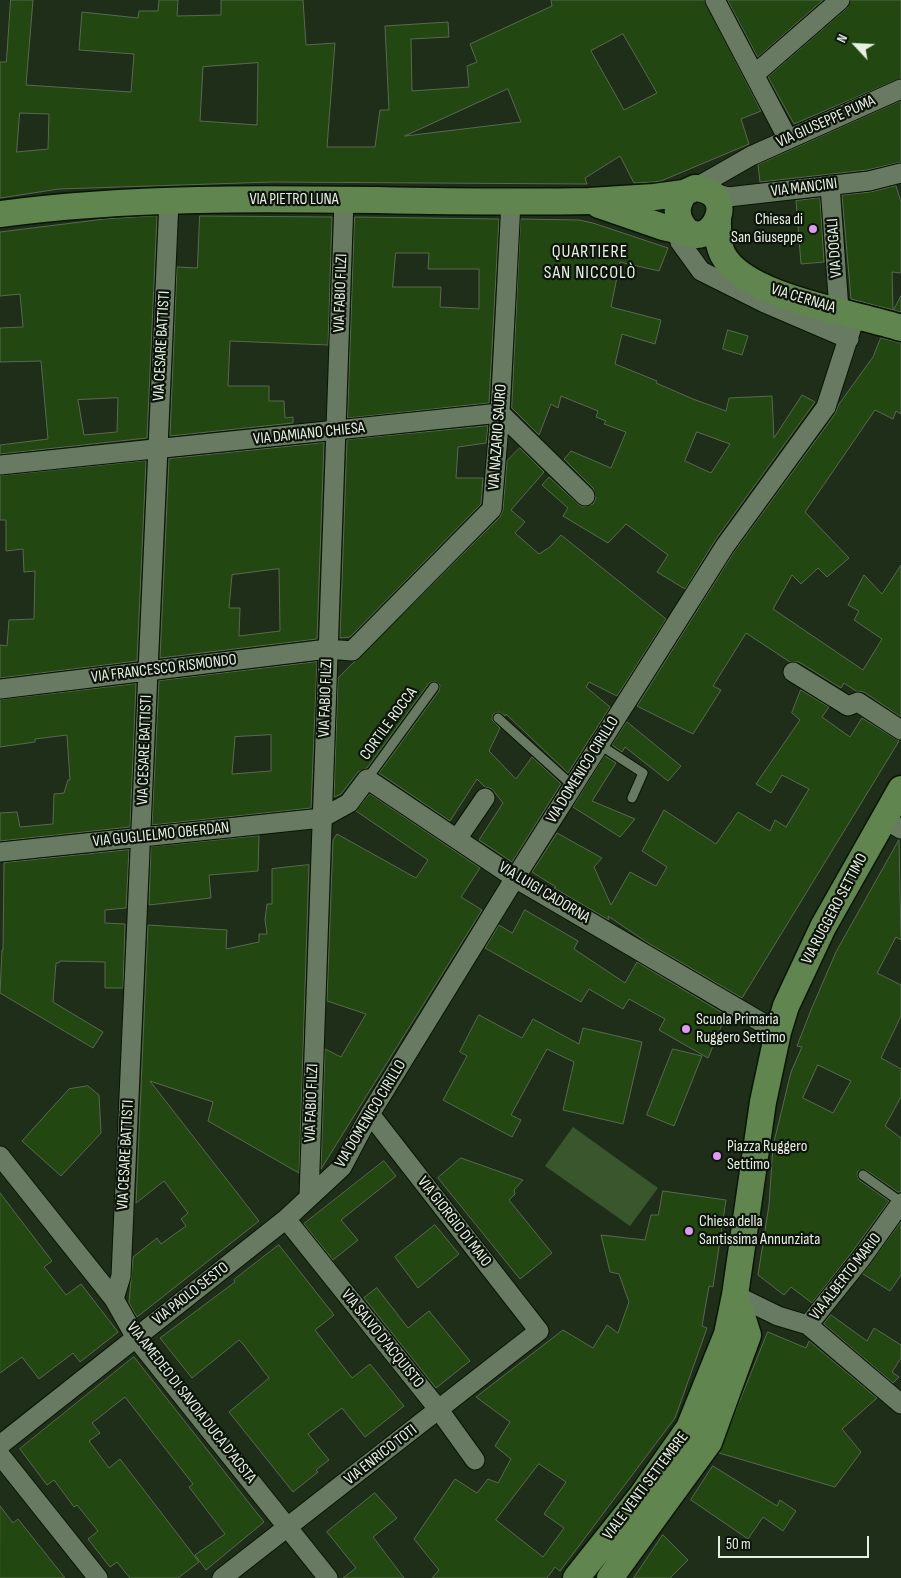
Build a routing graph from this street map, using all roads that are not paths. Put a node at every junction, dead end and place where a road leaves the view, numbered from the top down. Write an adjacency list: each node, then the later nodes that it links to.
1 (715, 0): 3 (street)
2 (840, 0): 3 (street)
3 (755, 74): 5 (street)
4 (901, 89): 5 (street, VIA GIUSEPPE PUMA)
5 (788, 139): 6 (street, VIA GIUSEPPE PUMA)
6 (751, 156): 13 (street, VIA GIUSEPPE PUMA); 13 (street)
7 (901, 173): 8 (street, VIA MANCINI)
8 (830, 185): 13 (street, VIA MANCINI); 15 (street, VIA DOGALI)
9 (344, 200): 10 (street, VIA PIETRO LUNA); 12 (street, VIA PIETRO LUNA); 18 (street, VIA FABIO FILZI)
10 (169, 201): 14 (street, VIA PIETRO LUNA); 19 (street, VIA CESARE BATTISTI)
11 (589, 201): 12 (street, VIA PIETRO LUNA); 13 (street, VIA PIETRO LUNA); 13 (street, VIA PIETRO LUNA)
12 (512, 202): 17 (street, VIA NAZARIO SAURO)
13 (700, 209): 15 (street, VIA CERNAIA); 15 (street, VIA CERNAIA)
14 (0, 214)
15 (848, 321): 16 (street, VIA CERNAIA); 29 (street, VIA DOMENICO CIRILLO)
16 (901, 328)
17 (500, 413): 18 (street, VIA DAMIANO CHIESA); 21 (street); 22 (street, VIA NAZARIO SAURO)
18 (337, 431): 19 (street, VIA DAMIANO CHIESA); 22 (street, VIA FABIO FILZI)
19 (158, 450): 20 (street, VIA DAMIANO CHIESA); 23 (street, VIA CESARE BATTISTI)
20 (0, 466)
21 (585, 496)
22 (328, 649): 23 (street, VIA FRANCESCO RISMONDO); 35 (street, VIA FABIO FILZI)
23 (148, 671): 26 (street, VIA FRANCESCO RISMONDO); 37 (street, VIA CESARE BATTISTI)
24 (794, 672): 28 (street)
25 (434, 687): 30 (lane, CORTILE ROCCA)
26 (0, 689)
27 (498, 718): 31 (lane)
28 (901, 730)
29 (600, 745): 31 (street, VIA DOMENICO CIRILLO); 34 (lane)
30 (367, 779): 35 (street); 38 (street, VIA LUIGI CADORNA)
31 (573, 786): 40 (street, VIA DOMENICO CIRILLO)
32 (901, 789): 36 (street, VIA RUGGERO SETTIMO)
33 (485, 798): 38 (street)
34 (632, 798)
35 (322, 818): 37 (street, VIA GUGLIELMO OBERDAN); 45 (street, VIA FABIO FILZI)
36 (892, 824): 41 (street, VIA RUGGERO SETTIMO)
37 (141, 838): 39 (street, VIA GUGLIELMO OBERDAN); 49 (street, VIA CESARE BATTISTI)
38 (457, 839): 40 (street, VIA LUIGI CADORNA)
39 (0, 852)
40 (516, 878): 41 (street, VIA LUIGI CADORNA); 42 (street, VIA DOMENICO CIRILLO)
41 (778, 1032): 48 (street)
42 (370, 1114): 45 (street, VIA DOMENICO CIRILLO); 51 (street, VIA GIORGIO DI MAIO)
43 (0, 1156): 49 (street, VIA AMEDEO DI SAVOIA DUCA D'AOSTA)
44 (864, 1175): 46 (lane)
45 (309, 1196): 47 (street, VIA PAOLO SESTO)
46 (901, 1203): 50 (street, VIA ALBERTO MARIO)
47 (286, 1219): 52 (street, VIA PAOLO SESTO); 54 (street, VIA SALVO D'ACQUISTO)
48 (735, 1296): 50 (street); 55 (street, VIALE VENTI SETTEMBRE)
49 (114, 1299): 52 (street, VIA AMEDEO DI SAVOIA DUCA D'AOSTA)
50 (808, 1326): 53 (street)
51 (538, 1330): 54 (street, VIA ENRICO TOTI)
52 (136, 1338): 56 (street, VIA PAOLO SESTO); 59 (street, VIA AMEDEO DI SAVOIA DUCA D'AOSTA)
53 (901, 1404)
54 (439, 1410): 58 (street, VIA SALVO D'ACQUISTO); 59 (street, VIA ENRICO TOTI)
55 (699, 1435): 63 (street, VIALE VENTI SETTEMBRE); 64 (street, VIALE VENTI SETTEMBRE)
56 (0, 1445)
57 (0, 1455): 60 (street)
58 (475, 1460)
59 (288, 1527): 61 (street, VIA ENRICO TOTI); 62 (street, VIA AMEDEO DI SAVOIA DUCA D'AOSTA)
60 (98, 1578)
61 (222, 1578)
62 (328, 1578)
63 (576, 1578)
64 (610, 1578)

